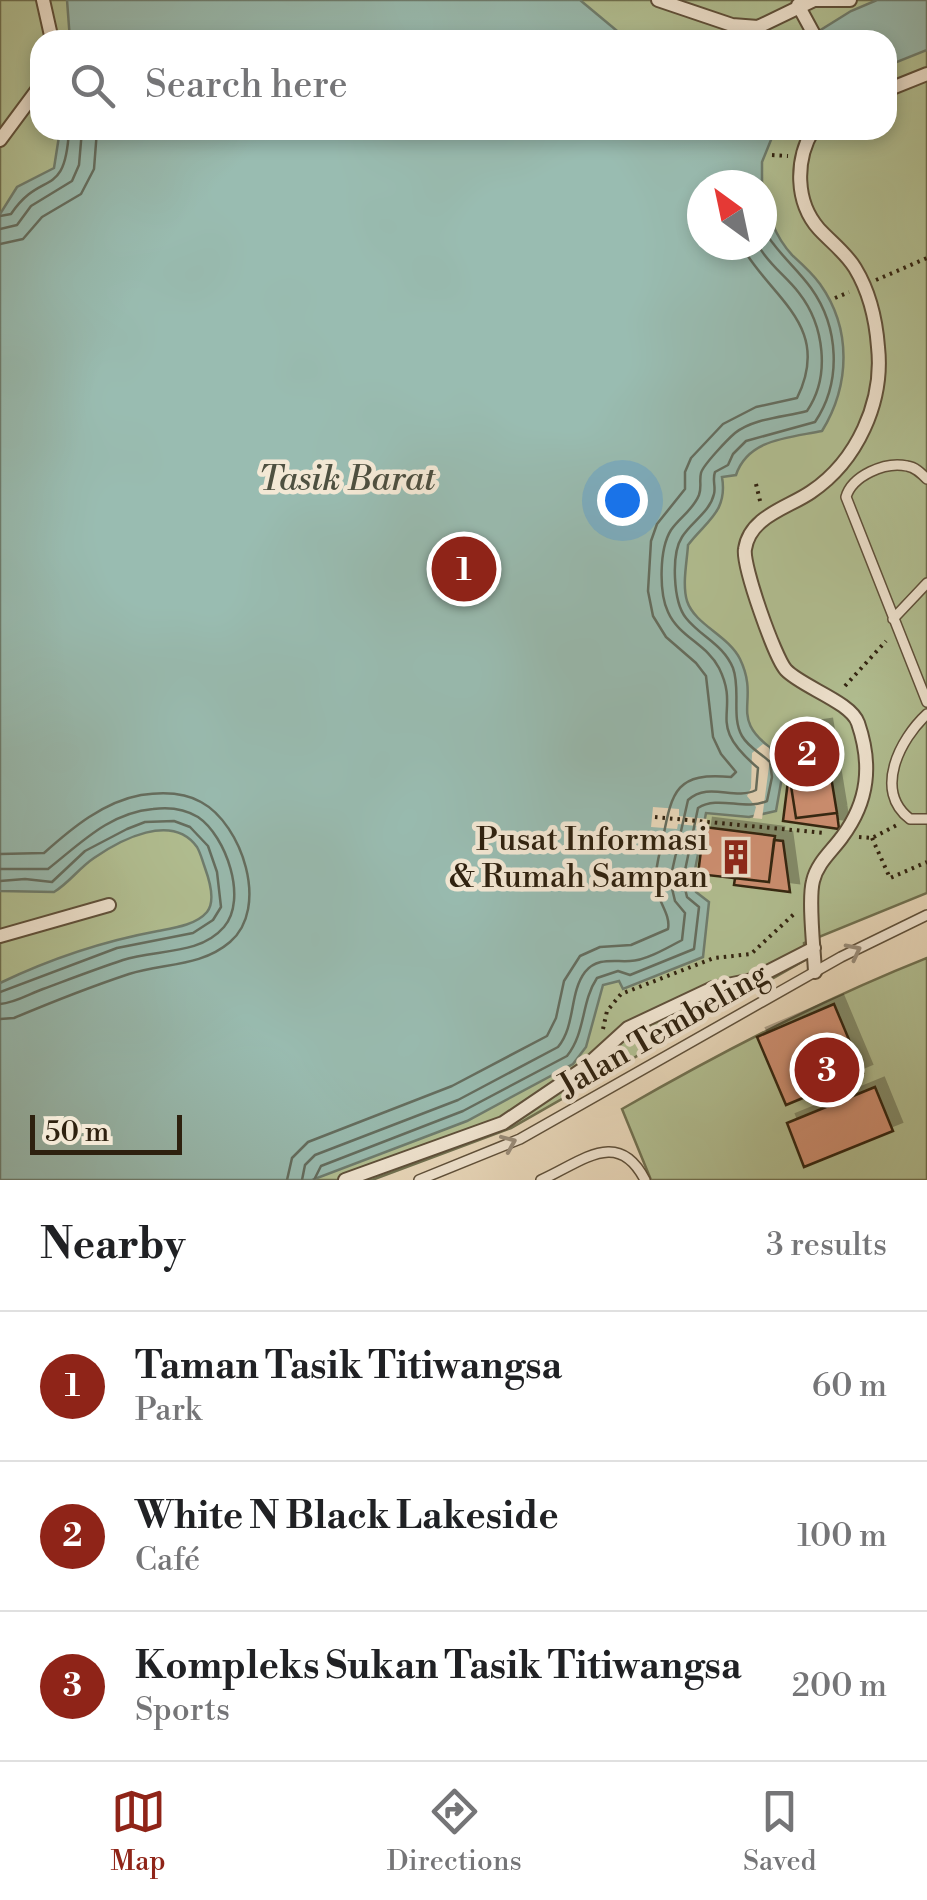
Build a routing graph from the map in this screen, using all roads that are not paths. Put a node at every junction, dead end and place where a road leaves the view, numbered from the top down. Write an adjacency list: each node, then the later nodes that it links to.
1 (43, 0): 6 (street)
2 (658, 0): 5 (street)
3 (814, 0): 4 (street); 5 (street)
4 (850, 0)
5 (798, 5): 7 (street)
6 (50, 30)
7 (812, 30)
8 (927, 74): 9 (street)
9 (897, 86)
10 (30, 100): 11 (street)
11 (0, 140)
12 (810, 140): 22 (street)
13 (927, 479): 15 (lane)
14 (927, 583): 15 (lane)
15 (895, 624): 16 (lane)
16 (927, 702)
17 (927, 714): 18 (lane)
18 (927, 819)
19 (109, 905): 21 (street)
20 (927, 915): 23 (lane, Jalan Tembeling, one-way to 20)
21 (0, 936)
22 (814, 948): 23 (street); 24 (street)
23 (815, 972): 25 (lane, Jalan Tembeling, one-way to 23)
24 (345, 1180)
25 (419, 1180)
26 (541, 1180): 27 (lane)
27 (645, 1180)

